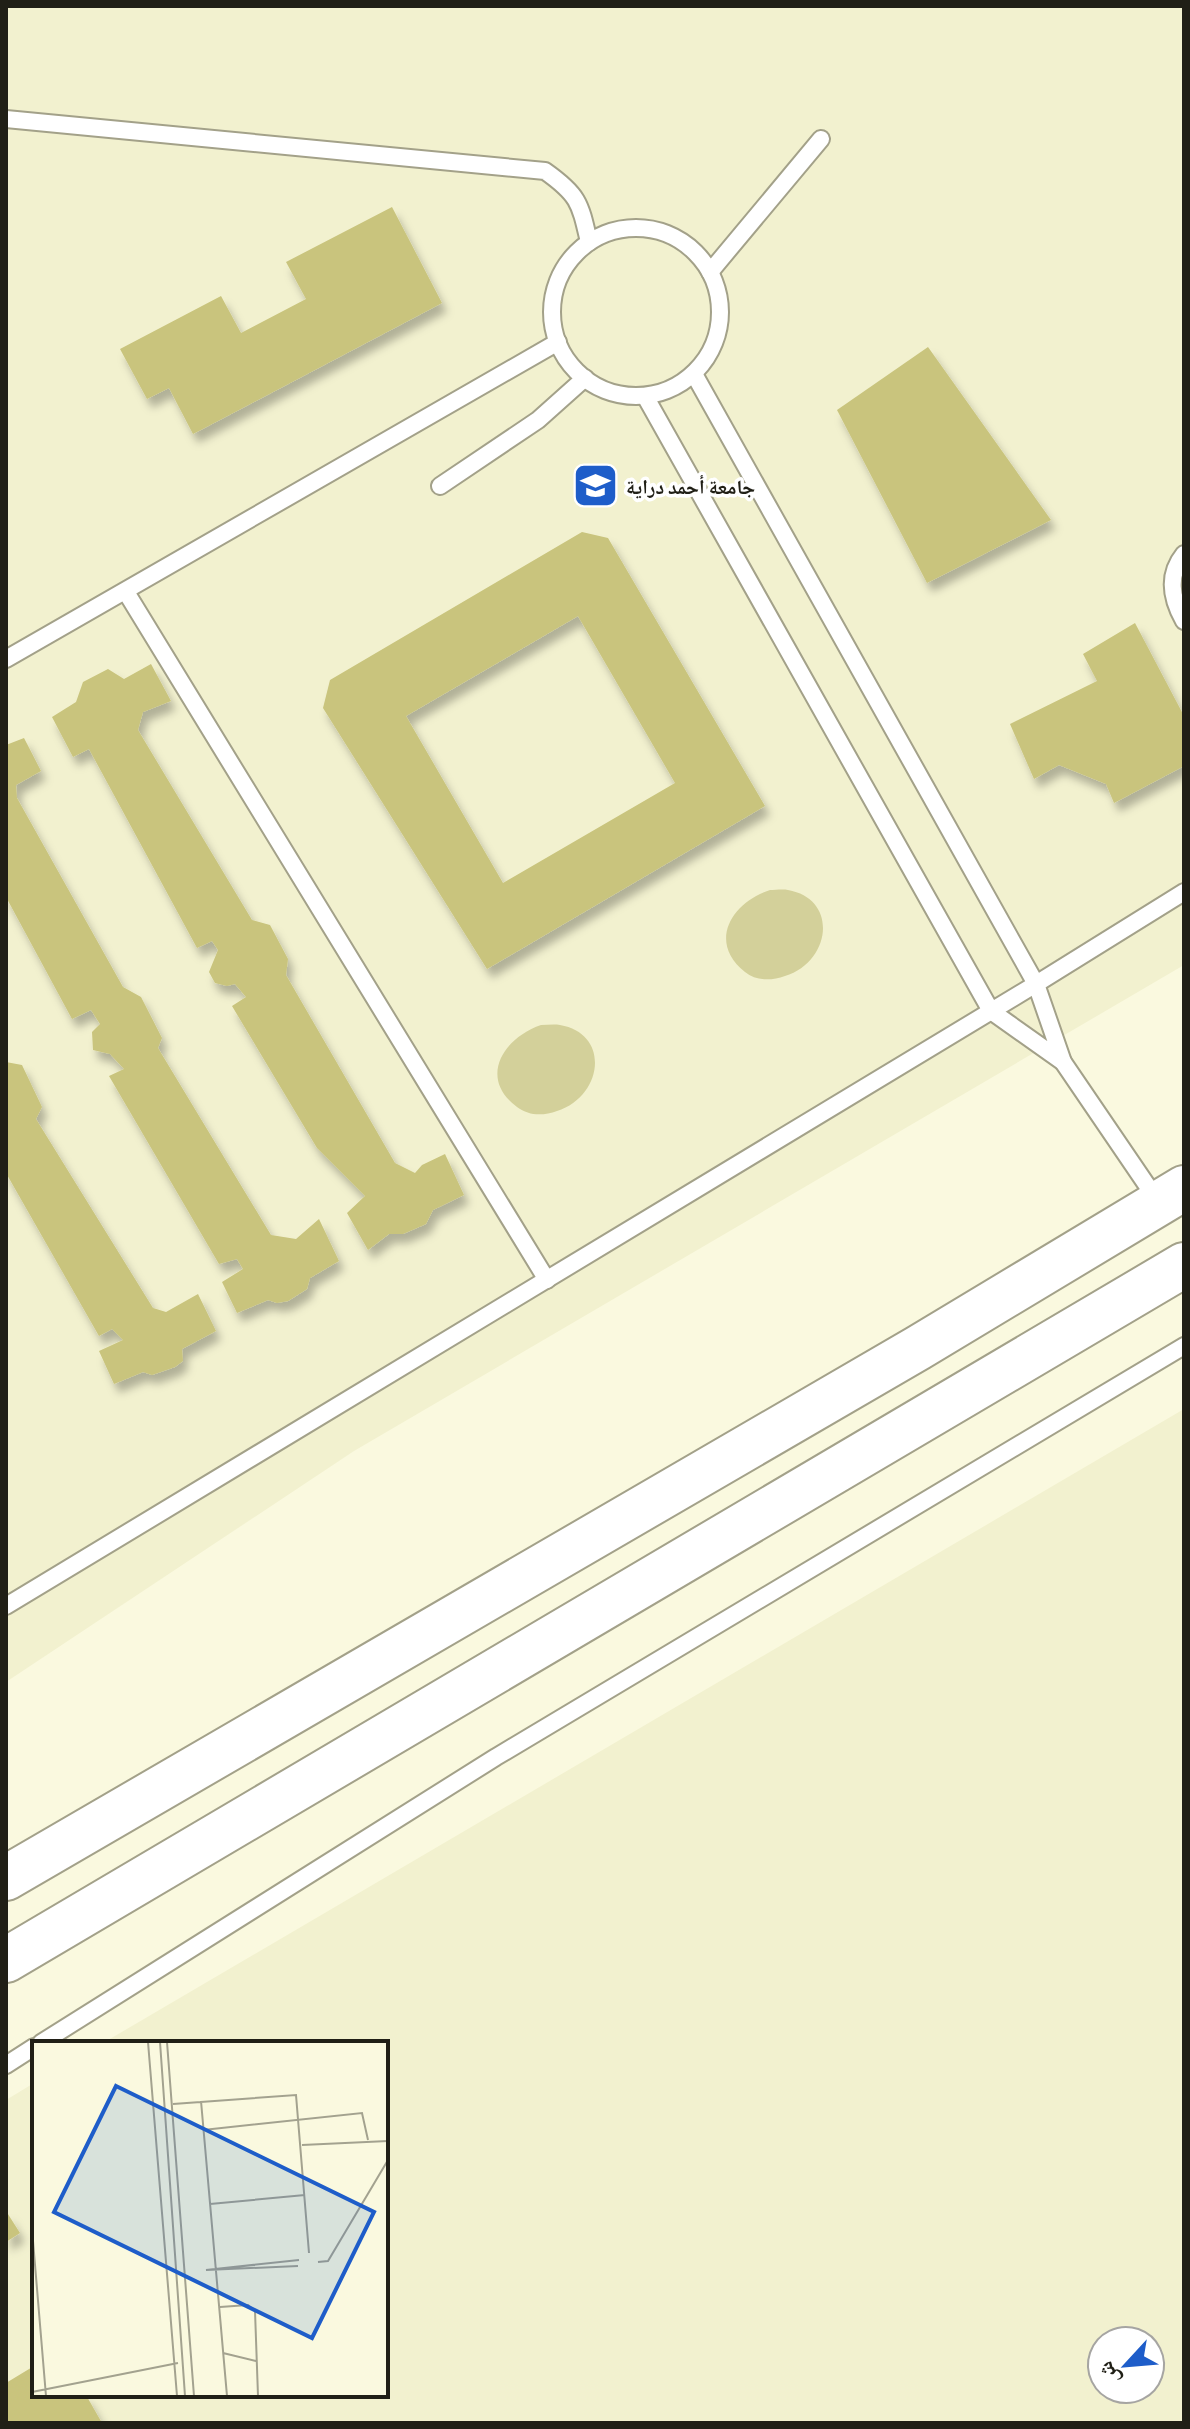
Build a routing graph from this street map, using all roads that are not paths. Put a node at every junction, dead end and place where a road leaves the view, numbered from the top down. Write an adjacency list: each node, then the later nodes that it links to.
1 (6, 119): 3 (lane)
2 (821, 139): 4 (lane)
3 (589, 242): 4 (lane); 5 (lane)
4 (710, 272): 6 (lane)
5 (558, 342): 7 (lane); 11 (lane)
6 (694, 374): 8 (lane); 15 (lane)
7 (585, 378): 8 (lane); 9 (lane)
8 (645, 396): 16 (lane)
9 (440, 486)
10 (1184, 554): 12 (lane)
11 (126, 592): 13 (lane); 20 (lane)
12 (1184, 621)
13 (6, 659)
14 (1184, 892): 15 (lane)
15 (1036, 984): 16 (lane); 17 (lane)
16 (991, 1011): 17 (lane); 20 (lane)
17 (1063, 1062): 18 (lane)
18 (1172, 1196): 23 (main road)
19 (1184, 1265): 24 (main road)
20 (547, 1280): 22 (lane)
21 (1184, 1346): 25 (lane)
22 (9, 1598)
23 (6, 1878)
24 (6, 1960)
25 (44, 2041)
26 (32, 2048): 27 (lane)
27 (6, 2065)

